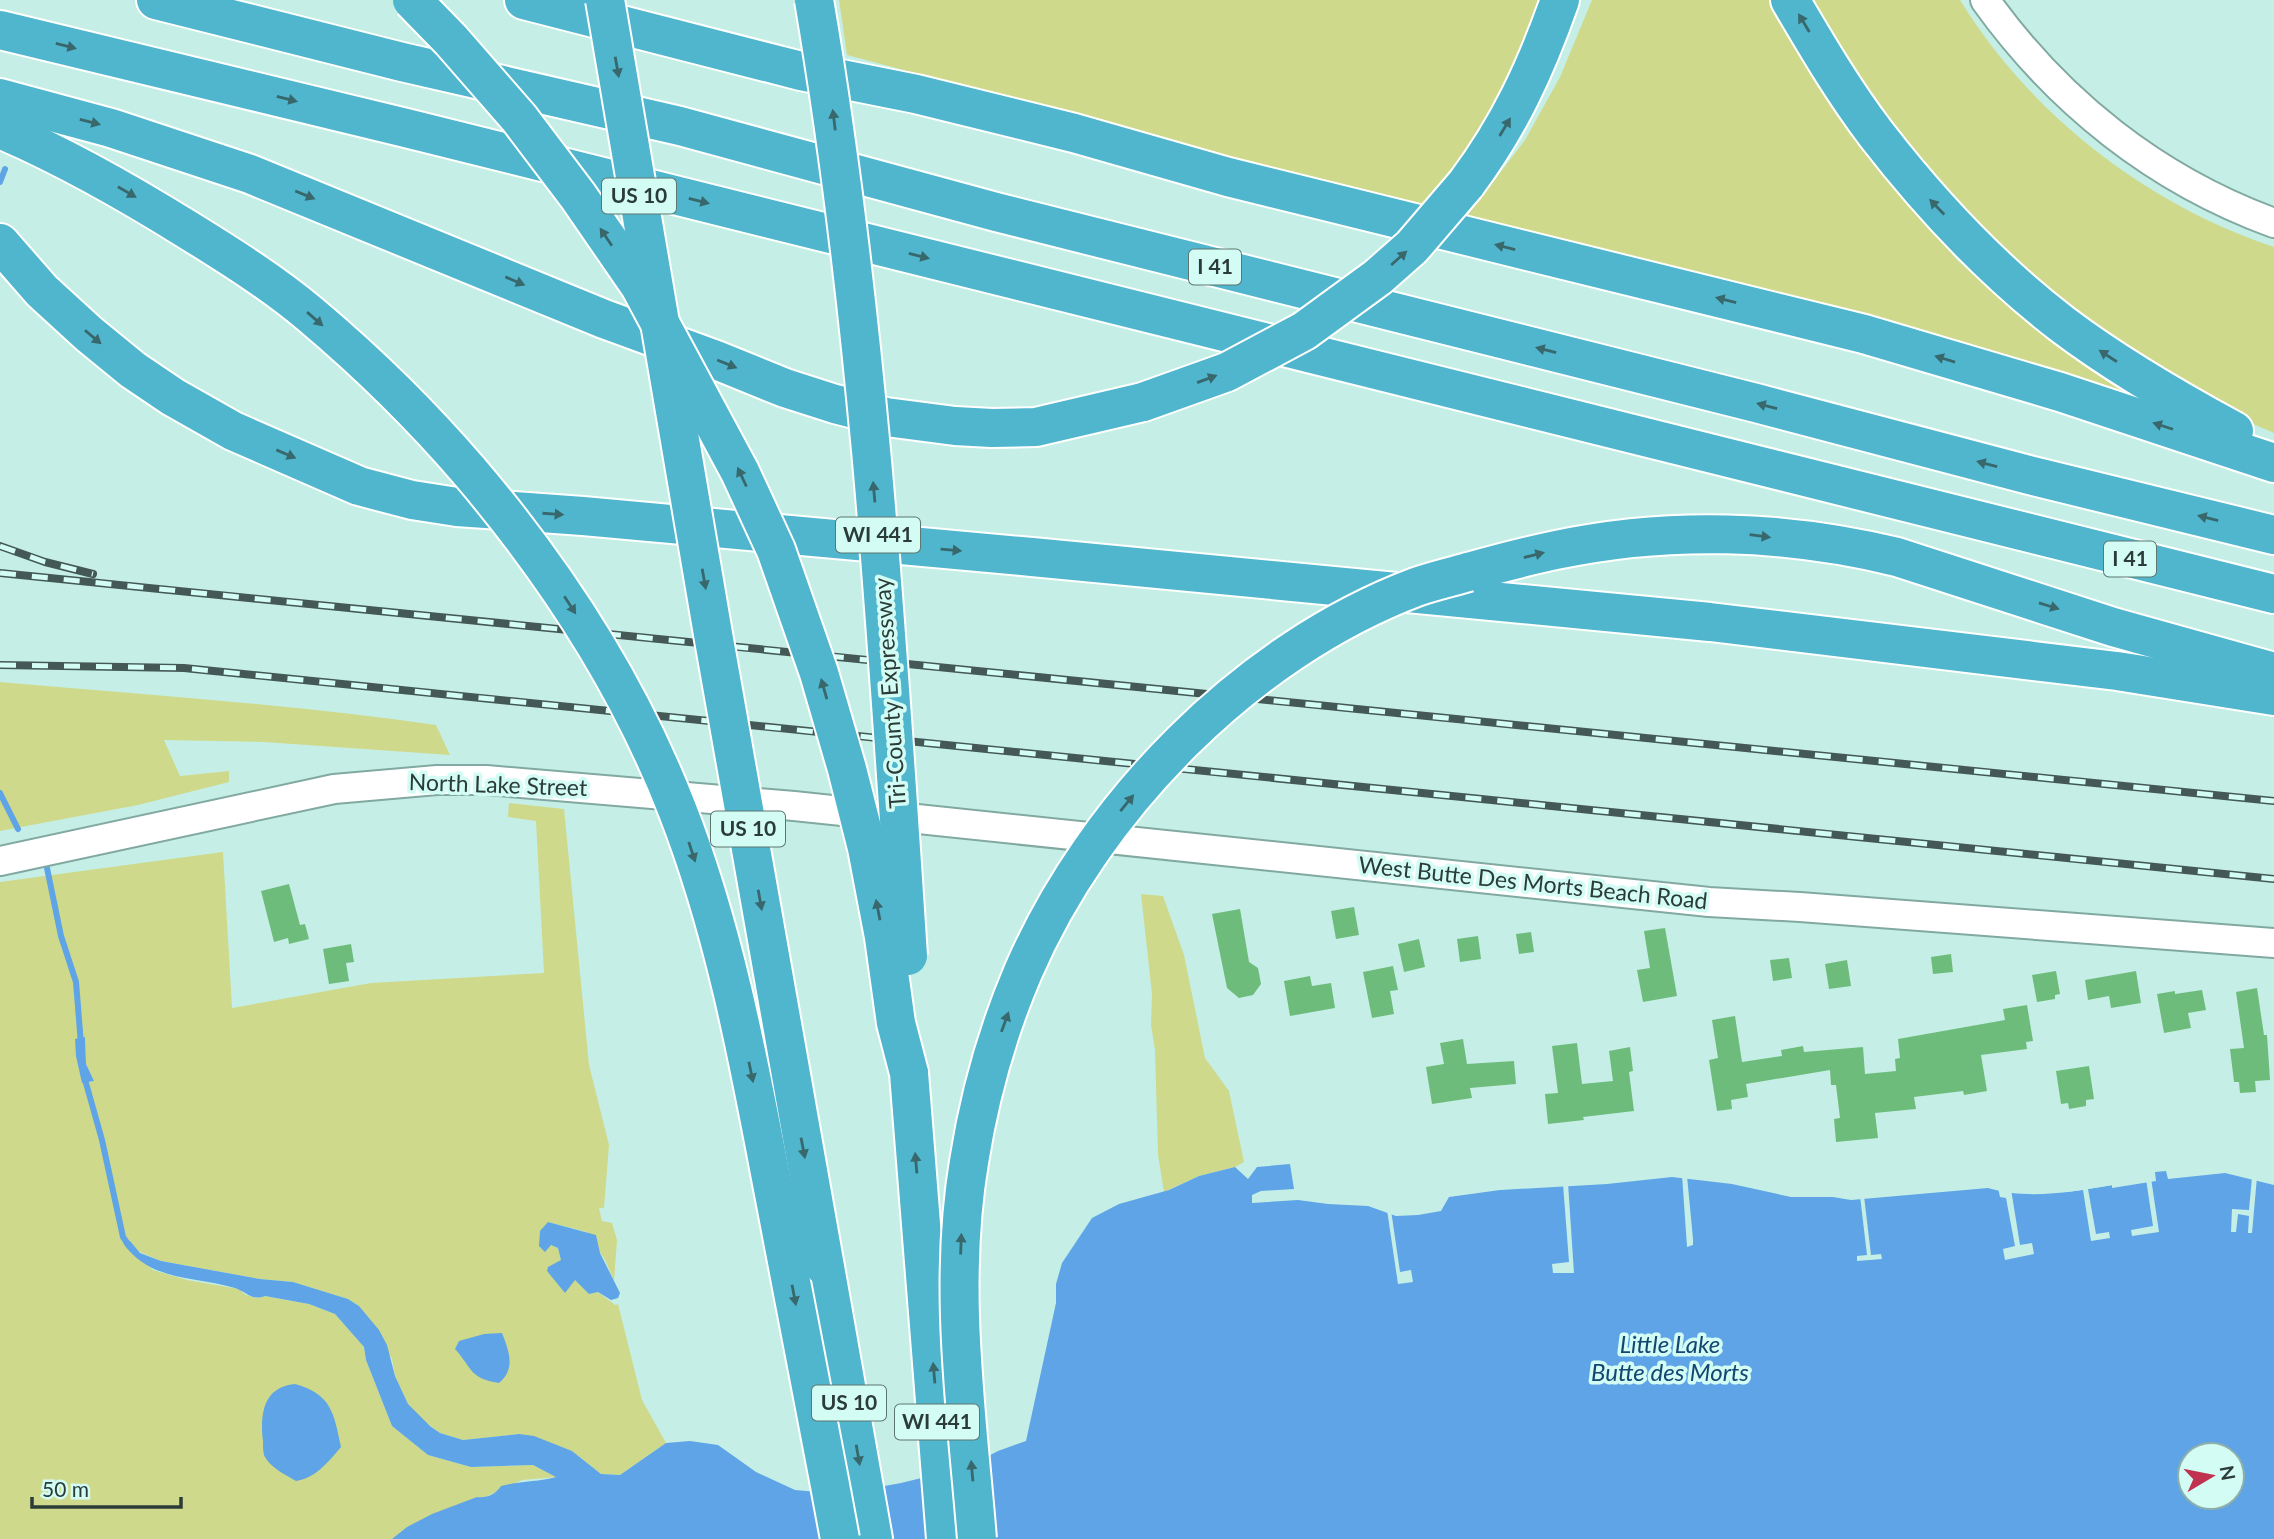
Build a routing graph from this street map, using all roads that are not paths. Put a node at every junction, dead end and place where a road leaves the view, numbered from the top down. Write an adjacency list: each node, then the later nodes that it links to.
1 (156, 0): 16 (highway, I 41, one-way to 1)
2 (412, 0): 23 (highway, one-way to 2, bridge)
3 (524, 0): 15 (highway, one-way to 3)
4 (605, 0): 25 (highway, US 10, one-way to 25, bridge)
5 (814, 0): 23 (highway, Tri-County Expressway / WI 441, one-way to 5, bridge)
6 (1560, 0): 10 (highway, one-way to 6, bridge)
7 (1790, 0): 14 (highway, one-way to 7)
8 (1985, 0): 12 (street)
9 (0, 30): 17 (highway, I 41, one-way to 17)
10 (0, 98)
11 (0, 129): 24 (highway, one-way to 24, bridge)
12 (2274, 223)
13 (0, 243): 19 (highway, one-way to 19)
14 (2274, 449)
15 (2274, 463)
16 (2274, 535)
17 (2274, 594)
18 (2274, 672): 27 (highway, one-way to 18, bridge)
19 (2274, 696)
20 (794, 806): 21 (street, North Lake Street); 22 (street, West Butte Des Morts Beach Road)
21 (0, 861)
22 (2274, 943)
23 (909, 1073): 26 (highway, Tri-County Expressway / WI 441, one-way to 23)
24 (840, 1539)
25 (873, 1539)
26 (946, 1539)
27 (977, 1539)

